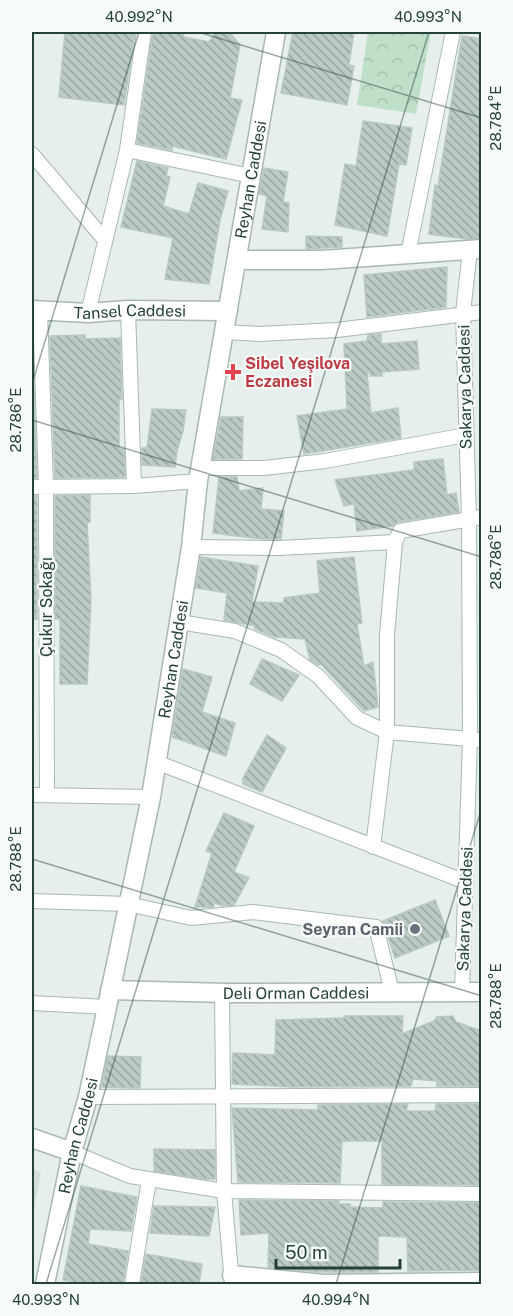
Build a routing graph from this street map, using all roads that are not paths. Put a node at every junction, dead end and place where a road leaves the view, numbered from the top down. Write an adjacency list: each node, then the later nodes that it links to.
1 (144, 32): 4 (street)
2 (276, 32): 6 (street, Reyhan Caddesi)
3 (453, 32): 9 (street)
4 (127, 150): 6 (street); 7 (street)
5 (33, 163): 7 (street)
6 (251, 176): 10 (street, Reyhan Caddesi)
7 (104, 239): 15 (street)
8 (476, 250): 9 (street); 16 (street, Sakarya Caddesi)
9 (408, 254): 10 (street)
10 (237, 260): 13 (street, Reyhan Caddesi)
11 (36, 310): 15 (street, Tansel Caddesi); 21 (street, Çukur Sokağı)
12 (128, 310): 13 (street, Tansel Caddesi); 15 (street, Tansel Caddesi); 20 (street)
13 (228, 311): 17 (street, Reyhan Caddesi)
14 (482, 312): 16 (street)
15 (88, 313)
16 (463, 313): 17 (street); 18 (street, Sakarya Caddesi)
17 (224, 332): 19 (street, Reyhan Caddesi)
18 (465, 435): 19 (street); 22 (street, Sakarya Caddesi)
19 (199, 474): 20 (street); 24 (street, Reyhan Caddesi)
20 (134, 486): 21 (street)
21 (39, 487): 31 (street, Çukur Sokağı)
22 (475, 518): 23 (street); 25 (street, Sakarya Caddesi)
23 (395, 542): 24 (street); 27 (street)
24 (191, 547): 26 (street, Reyhan Caddesi)
25 (475, 578): 28 (street, Sakarya Caddesi)
26 (179, 622): 27 (street); 29 (street, Reyhan Caddesi)
27 (387, 732): 28 (street); 33 (street)
28 (476, 739): 34 (street, Sakarya Caddesi)
29 (156, 762): 32 (street, Reyhan Caddesi); 33 (street)
30 (32, 795): 31 (street)
31 (47, 795): 32 (street)
32 (150, 797): 36 (street, Reyhan Caddesi)
33 (373, 847): 34 (street)
34 (466, 882): 38 (street, Sakarya Caddesi)
35 (32, 901): 36 (street)
36 (128, 904): 37 (street); 41 (street, Reyhan Caddesi)
37 (392, 992): 38 (street, Deli Orman Caddesi); 40 (street, Deli Orman Caddesi)
38 (462, 992): 39 (street, Deli Orman Caddesi)
39 (482, 992)
40 (222, 993): 41 (street, Deli Orman Caddesi); 43 (street)
41 (109, 999): 42 (street); 45 (street, Reyhan Caddesi)
42 (32, 1003)
43 (224, 1095): 44 (street); 45 (street); 49 (street)
44 (482, 1095)
45 (88, 1097): 47 (street, Reyhan Caddesi)
46 (32, 1138): 47 (street)
47 (72, 1152): 48 (street); 53 (street, Reyhan Caddesi)
48 (149, 1180): 49 (street); 54 (street)
49 (224, 1191): 50 (street); 51 (street)
50 (482, 1194)
51 (232, 1280): 55 (street)
52 (482, 1282): 55 (street)
53 (45, 1284)
54 (132, 1284)
55 (324, 1284)

